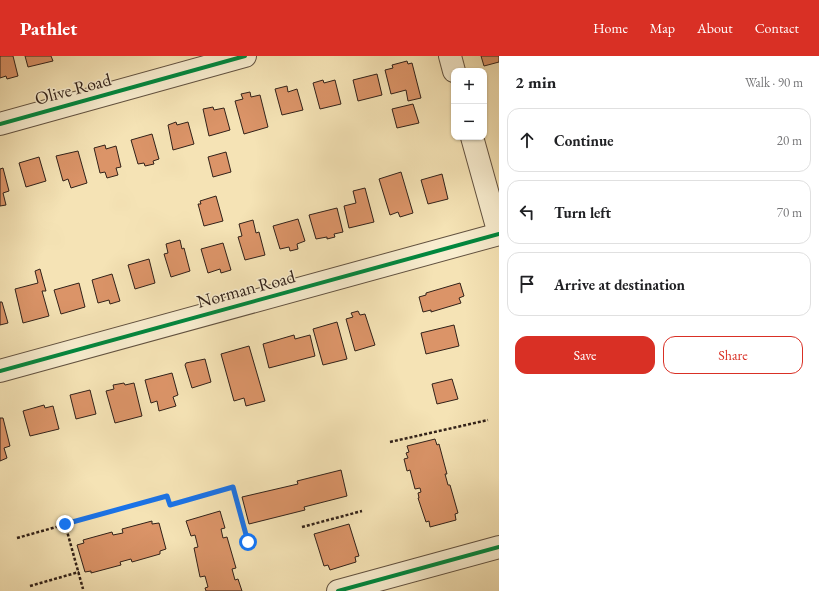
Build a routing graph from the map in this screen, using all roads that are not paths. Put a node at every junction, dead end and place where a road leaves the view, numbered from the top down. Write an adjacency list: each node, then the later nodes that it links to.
1 (245, 56): 4 (street, Olive Road)
2 (450, 56): 3 (street)
3 (453, 68)
4 (0, 124)
5 (473, 140): 6 (street)
6 (499, 234): 7 (street, Norman Road)
7 (0, 371)
8 (499, 547): 9 (street)
9 (338, 591)

